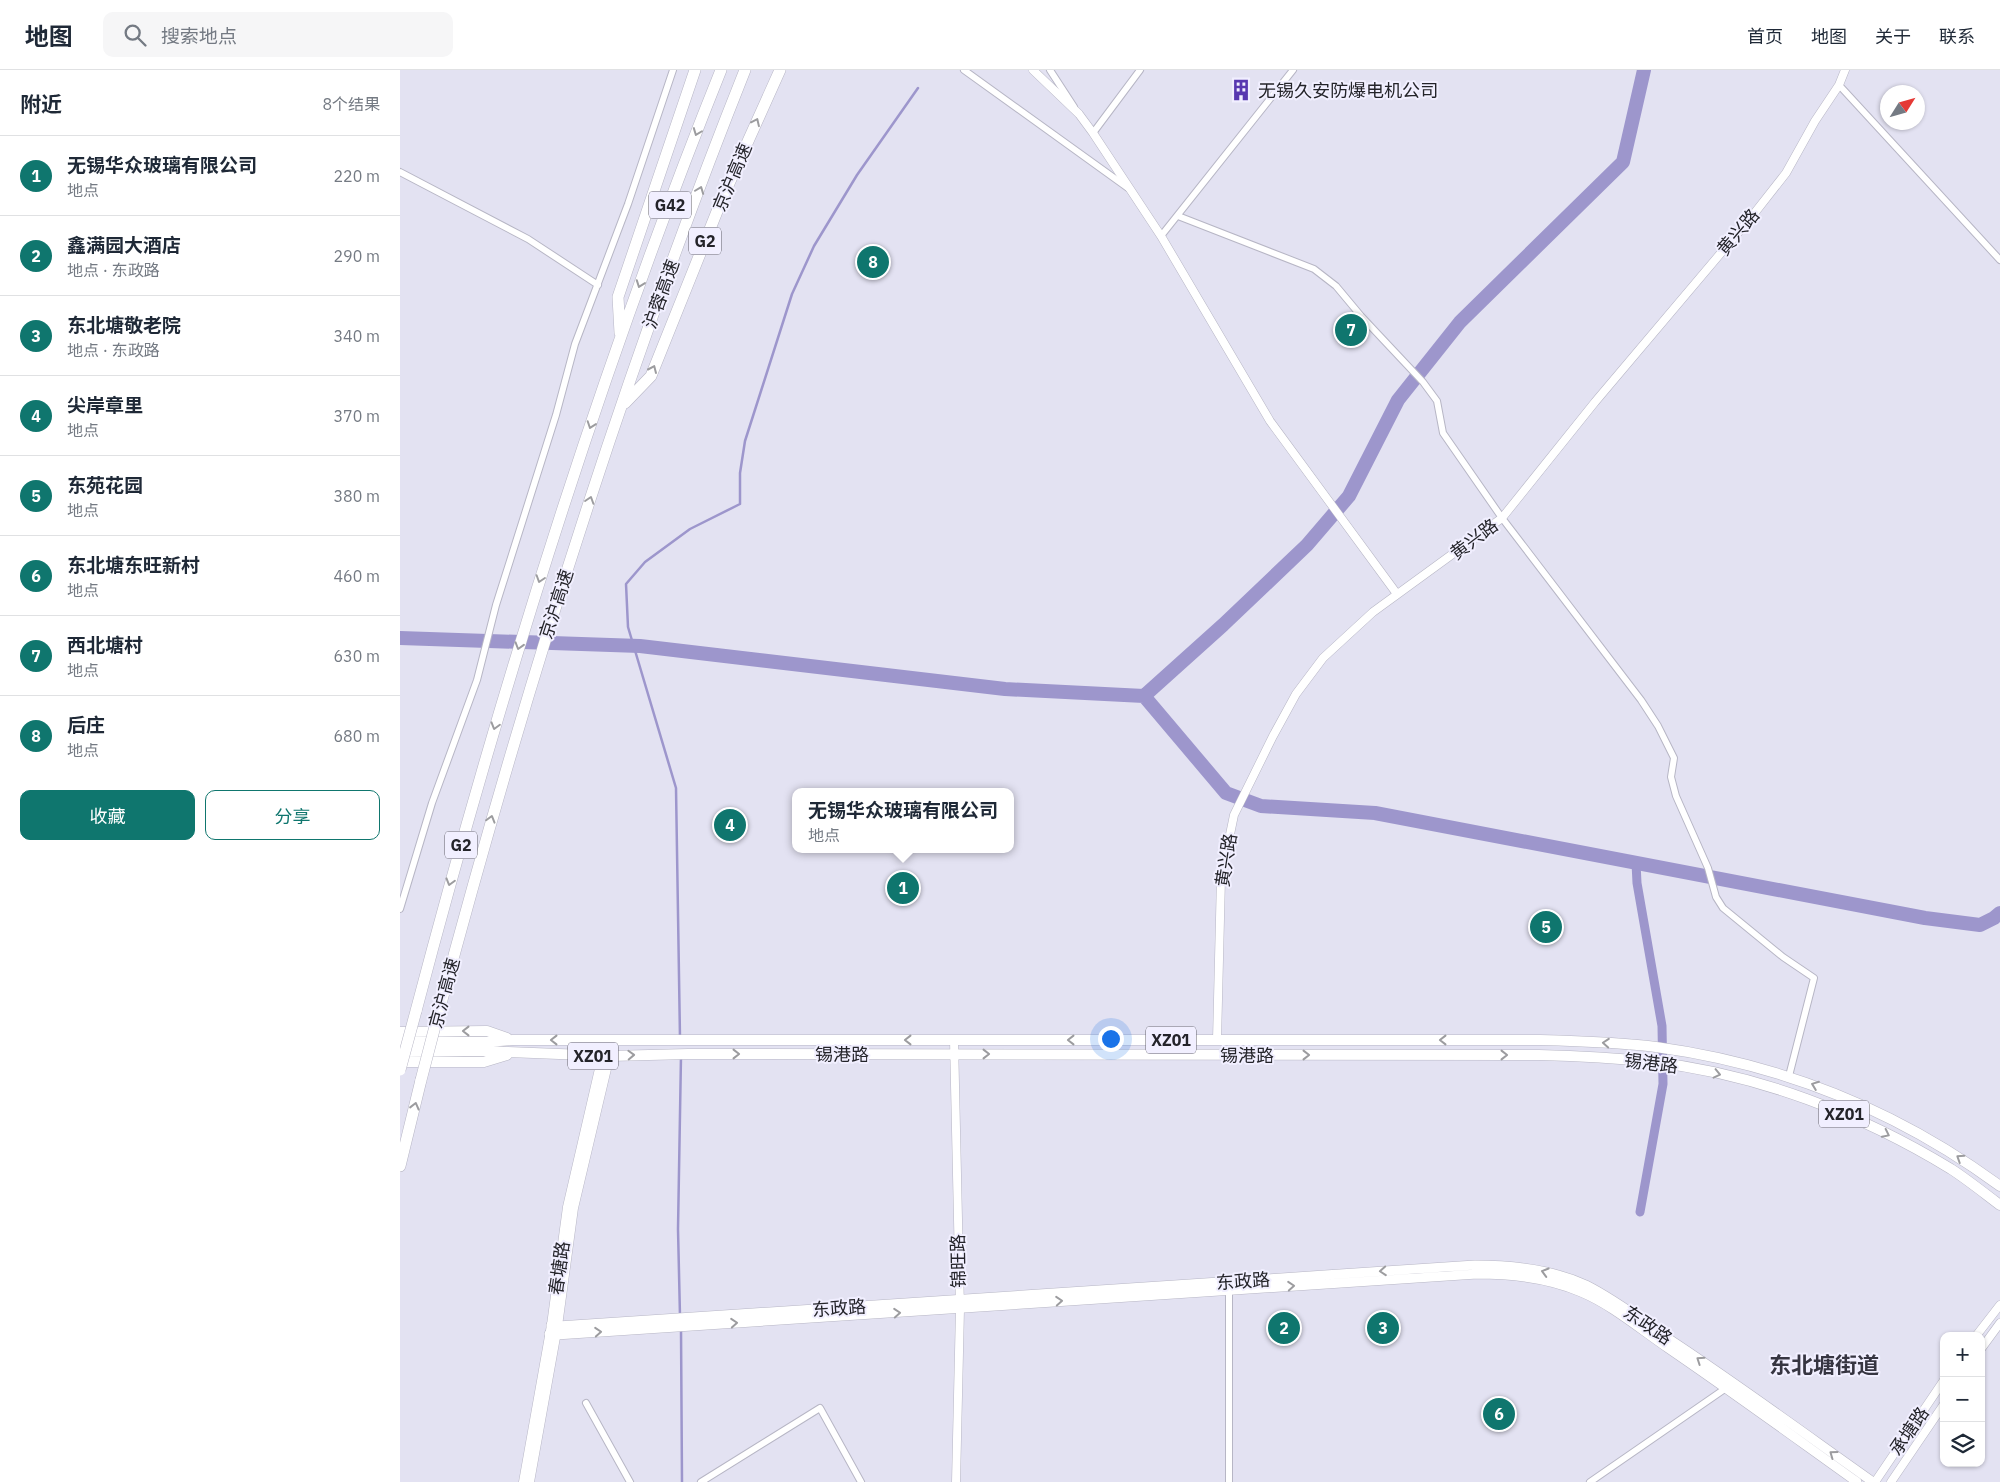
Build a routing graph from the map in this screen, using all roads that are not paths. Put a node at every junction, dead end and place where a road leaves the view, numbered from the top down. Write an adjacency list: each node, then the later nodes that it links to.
1 (673, 70): 20 (street)
2 (695, 70): 21 (highway, 京沪高速 / G2)
3 (721, 70): 21 (highway, 沪蓉高速 / G42, one-way to 21)
4 (746, 70): 22 (highway, 沪蓉高速 / G42, one-way to 4)
5 (780, 70): 22 (highway, 京沪高速 / G2, one-way to 5)
6 (964, 70): 16 (street)
7 (1033, 70): 13 (street)
8 (1050, 70): 13 (street)
9 (1140, 70): 14 (street)
10 (1293, 70): 17 (street)
11 (1845, 70): 12 (street, 黄兴路)
12 (1839, 85): 19 (street); 23 (street, 黄兴路)
13 (1078, 114): 14 (street)
14 (1093, 133): 16 (street)
15 (400, 172): 20 (street)
16 (1129, 188): 18 (street)
17 (1178, 216): 18 (street); 23 (street)
18 (1161, 236): 24 (street)
19 (2000, 260)
20 (598, 285): 25 (street)
21 (620, 340): 36 (highway, 京沪高速 / G2, one-way to 36, bridge)
22 (622, 406): 38 (highway, 京沪高速 / G2, one-way to 22, bridge)
23 (1502, 518): 24 (street, 黄兴路); 37 (street)
24 (1397, 594): 29 (street, 黄兴路)
25 (400, 909)
26 (400, 1032): 27 (main road, one-way to 26)
27 (513, 1040): 28 (main road, 锡港路 / XZ01, one-way to 27); 30 (main road, 锡港路 / XZ01)
28 (954, 1040): 29 (main road, 锡港路 / XZ01, one-way to 28); 33 (street, 锦旺路)
29 (1217, 1040): 37 (main road, 锡港路 / XZ01, one-way to 29)
30 (400, 1042)
31 (400, 1052): 32 (main road, 锡港路 / XZ01)
32 (512, 1054): 34 (main road, 锡港路 / XZ01); 35 (main road)
33 (954, 1054): 34 (main road, 锡港路 / XZ01, one-way to 33); 40 (main road, 锡港路 / XZ01, one-way to 40); 42 (street, 锦旺路)
34 (606, 1056): 45 (street, 春塘路)
35 (400, 1062)
36 (400, 1070)
37 (1789, 1076): 39 (main road, 锡港路 / XZ01, one-way to 37)
38 (400, 1166)
39 (2000, 1186)
40 (2000, 1206)
41 (1229, 1286): 42 (main road, 东政路); 48 (main road, 东政路); 58 (street)
42 (960, 1304): 45 (main road, 东政路); 57 (street, 锦旺路)
43 (2000, 1305): 46 (street)
44 (2000, 1323): 47 (street)
45 (554, 1330): 52 (street, 春塘路); 53 (street, 春塘路)
46 (1979, 1332)
47 (1985, 1344)
48 (1730, 1385): 59 (street); 60 (main road, 东政路); 61 (main road, 东政路, one-way to 48)
49 (1940, 1386): 61 (street, 承塘路)
50 (586, 1402): 54 (street)
51 (1940, 1410): 62 (street, 承塘路)
52 (523, 1482)
53 (530, 1482)
54 (630, 1482)
55 (701, 1482): 56 (street)
56 (861, 1482)
57 (956, 1482)
58 (1229, 1482)
59 (1590, 1482)
60 (1857, 1482)
61 (1874, 1482)
62 (1891, 1482)

